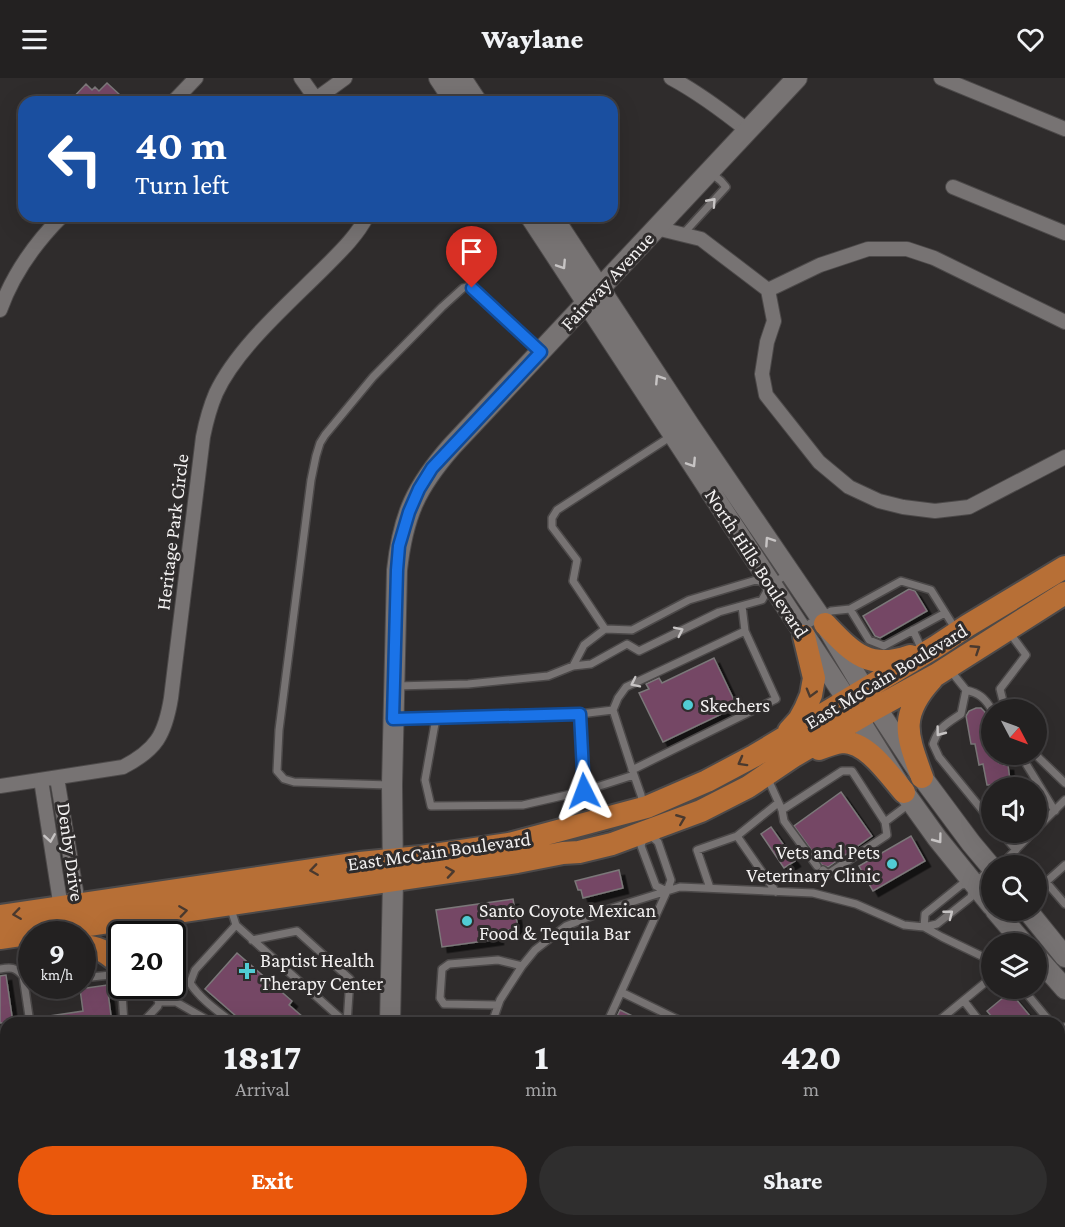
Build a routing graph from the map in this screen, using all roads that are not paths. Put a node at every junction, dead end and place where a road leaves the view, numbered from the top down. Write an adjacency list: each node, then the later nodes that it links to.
1 (196, 78): 9 (street)
2 (345, 78): 11 (street)
3 (439, 78): 12 (street)
4 (461, 78): 13 (street)
5 (671, 78): 15 (street)
6 (797, 78): 15 (street, Fairway Avenue)
7 (940, 78): 14 (street)
8 (309, 81): 10 (street)
9 (179, 96)
10 (315, 96)
11 (323, 96)
12 (450, 96)
13 (473, 96)
14 (1065, 129)
15 (748, 131): 16 (street, Fairway Avenue)
16 (709, 171): 22 (street, Fairway Avenue); 24 (lane, one-way to 16)
17 (953, 187): 23 (street)
18 (56, 222): 27 (street)
19 (364, 222): 64 (street, Heritage Park Circle)
20 (535, 222): 26 (street, North Hills Boulevard, one-way to 26)
21 (555, 222): 26 (street, North Hills Boulevard)
22 (656, 228): 24 (street); 26 (street, Fairway Avenue)
23 (1065, 233)
24 (683, 234): 25 (street)
25 (768, 290): 28 (street); 31 (street)
26 (593, 296): 29 (street, Fairway Avenue); 30 (street, North Hills Boulevard); 33 (street, North Hills Boulevard, one-way to 26)
27 (0, 310)
28 (1065, 322)
29 (541, 352): 49 (street, Fairway Avenue); 67 (lane)
30 (674, 435): 34 (street, North Hills Boulevard, one-way to 34); 40 (lane)
31 (1065, 457)
32 (1065, 567): 45 (main road, East McCain Boulevard)
33 (791, 573): 34 (lane); 39 (street, North Hills Boulevard)
34 (763, 582): 36 (lane); 40 (lane); 44 (street, North Hills Boulevard)
35 (1065, 593): 42 (main road, East McCain Boulevard)
36 (742, 606): 43 (lane); 47 (lane, one-way to 36)
37 (850, 609): 38 (lane); 39 (lane); 41 (lane)
38 (945, 613): 41 (lane); 45 (lane)
39 (823, 620): 44 (lane); 46 (main road); 53 (street, North Hills Boulevard)
40 (605, 629): 47 (lane)
41 (913, 630): 46 (lane)
42 (1007, 630): 48 (main road, East McCain Boulevard, one-way to 42); 52 (lane)
43 (745, 631): 54 (lane, one-way to 54); 61 (lane)
44 (802, 632): 53 (street, North Hills Boulevard); 58 (main road, one-way to 58)
45 (957, 633): 46 (main road, East McCain Boulevard)
46 (927, 651): 53 (main road, East McCain Boulevard)
47 (573, 666): 49 (lane)
48 (942, 671): 50 (lane); 53 (main road, East McCain Boulevard); 63 (main road)
49 (394, 686): 57 (street, Fairway Avenue)
50 (966, 690): 51 (lane); 73 (lane, one-way to 73)
51 (986, 699)
52 (1002, 699)
53 (862, 704): 58 (main road, East McCain Boulevard); 63 (street, North Hills Boulevard); 70 (street, North Hills Boulevard)
54 (613, 710): 55 (lane); 61 (lane)
55 (580, 714): 56 (lane); 69 (lane)
56 (436, 718): 57 (lane); 69 (lane)
57 (393, 719): 67 (street, Fairway Avenue)
58 (787, 748): 62 (main road, East McCain Boulevard); 70 (main road); 76 (main road, East McCain Boulevard, one-way to 76)
59 (1027, 765): 74 (lane)
60 (1046, 765): 66 (lane)
61 (633, 773): 69 (lane); 76 (lane)
62 (765, 775): 72 (lane); 76 (main road, East McCain Boulevard, one-way to 62)
63 (921, 777): 82 (street, North Hills Boulevard)
64 (57, 778): 65 (street, Heritage Park Circle); 99 (street, Denby Drive)
65 (41, 780): 68 (street, Heritage Park Circle); 98 (street, Denby Drive, one-way to 98)
66 (1065, 783)
67 (392, 785): 85 (street, Fairway Avenue)
68 (0, 786)
69 (584, 791)
70 (908, 797): 77 (lane); 89 (street, North Hills Boulevard, one-way to 89)
71 (1065, 800): 74 (lane)
72 (780, 806): 77 (lane); 77 (lane); 78 (lane)
73 (981, 809)
74 (1055, 811): 75 (lane)
75 (1047, 819)
76 (644, 820): 85 (main road, East McCain Boulevard); 91 (lane); 91 (lane)
77 (885, 822)
78 (737, 836): 90 (lane); 92 (lane)
79 (1011, 843): 81 (lane)
80 (1022, 843): 81 (lane)
81 (1016, 849): 83 (lane)
82 (982, 855)
83 (1010, 855)
84 (1065, 865): 87 (lane)
85 (393, 870): 95 (main road, East McCain Boulevard); 100 (main road, East McCain Boulevard, one-way to 100); 133 (street, Fairway Avenue)
86 (981, 878): 89 (lane)
87 (1047, 881)
88 (1047, 883): 94 (lane)
89 (974, 884): 93 (street, North Hills Boulevard); 104 (lane, one-way to 89); 104 (lane)
90 (710, 888): 91 (lane); 92 (lane)
91 (667, 891): 114 (lane); 119 (lane)
92 (776, 892): 104 (lane)
93 (981, 893)
94 (1065, 904)
95 (233, 914): 103 (main road, East McCain Boulevard, one-way to 95); 108 (lane); 130 (lane)
96 (0, 916): 97 (main road, East McCain Boulevard, one-way to 96)
97 (51, 921)
98 (71, 921)
99 (72, 921)
100 (82, 921)
101 (1005, 921): 105 (street)
102 (1036, 921): 113 (street)
103 (96, 923)
104 (924, 927): 111 (lane)
105 (1015, 933)
106 (18, 936): 107 (main road, East McCain Boulevard)
107 (0, 940): 109 (main road)
108 (252, 940): 131 (lane); 132 (lane)
109 (18, 943)
110 (96, 948): 112 (main road)
111 (981, 956)
112 (108, 957)
113 (1065, 957)
114 (522, 966): 125 (lane); 125 (lane)
115 (0, 969): 126 (lane)
116 (1047, 969): 118 (street)
117 (981, 986): 123 (lane)
118 (1065, 989)
119 (621, 992): 135 (lane); 136 (lane)
120 (123, 999): 127 (lane)
121 (157, 999): 124 (lane)
122 (1031, 999): 139 (lane)
123 (964, 1001): 137 (lane); 138 (lane)
124 (159, 1002): 128 (lane); 129 (lane)
125 (498, 1005): 134 (lane)
126 (29, 1017)
127 (124, 1017)
128 (148, 1017)
129 (202, 1017)
130 (226, 1017)
131 (339, 1017)
132 (347, 1017)
133 (390, 1017)
134 (494, 1017)
135 (610, 1017)
136 (673, 1017)
137 (944, 1017)
138 (976, 1017)
139 (1046, 1017)

